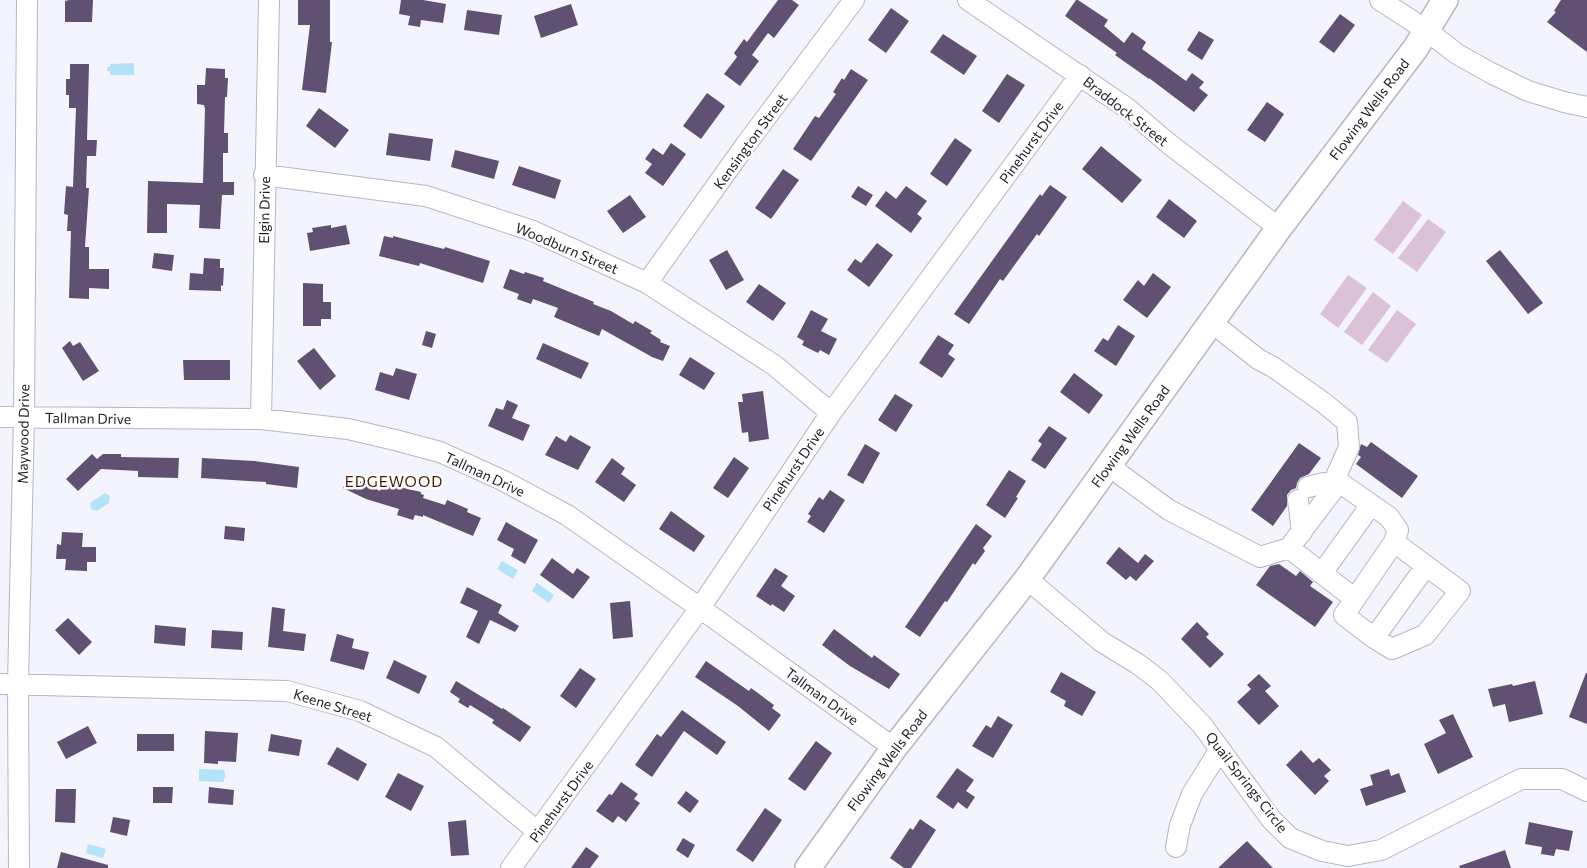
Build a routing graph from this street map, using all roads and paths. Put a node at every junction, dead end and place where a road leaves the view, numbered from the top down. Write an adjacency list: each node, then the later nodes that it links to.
1 (27, 0): 18 (street, Maywood Drive)
2 (269, 0): 12 (street, Elgin Drive)
3 (854, 0): 14 (street, Kensington Street)
4 (968, 0): 8 (street, Braddock Street)
5 (1380, 0): 7 (street)
6 (1445, 0): 7 (main road, Flowing Wells Road)
7 (1426, 30): 10 (street); 13 (main road, Flowing Wells Road)
8 (1080, 75): 13 (street, Braddock Street); 16 (street, Pinehurst Drive)
9 (1587, 99): 10 (street)
10 (1564, 102): 11 (street)
11 (1587, 107)
12 (264, 175): 14 (street, Woodburn Street); 19 (street, Elgin Drive)
13 (1279, 228): 15 (main road, Flowing Wells Road)
14 (647, 283): 16 (street, Woodburn Street)
15 (1211, 322): 20 (main road, Flowing Wells Road); 21 (street)
16 (831, 413): 30 (street, Pinehurst Drive)
17 (0, 417): 18 (street, Tallman Drive)
18 (24, 417): 19 (street, Tallman Drive); 32 (street, Maywood Drive)
19 (261, 419): 30 (street, Tallman Drive)
20 (1110, 464): 25 (street); 28 (main road, Flowing Wells Road)
21 (1339, 482): 22 (street); 23 (street); 23 (street)
22 (1372, 505): 24 (street); 27 (street)
23 (1302, 532): 25 (street)
24 (1394, 542): 26 (street); 29 (street)
25 (1289, 548): 27 (street)
26 (1426, 566): 31 (street); 31 (street)
27 (1322, 573): 29 (street)
28 (1028, 579): 33 (main road, Flowing Wells Road); 34 (street, Quail Springs Circle)
29 (1355, 599): 31 (street)
30 (700, 608): 33 (street, Tallman Drive); 36 (street, Pinehurst Drive)
31 (1374, 638)
32 (9, 684): 36 (street, Keene Street); 38 (street, Maywood Drive)
33 (894, 748): 40 (main road, Flowing Wells Road)
34 (1220, 749): 35 (street, Quail Springs Circle); 37 (street)
35 (1587, 791)
36 (538, 832): 39 (street, Pinehurst Drive)
37 (1176, 846)
38 (19, 868)
39 (512, 868)
40 (808, 868)

